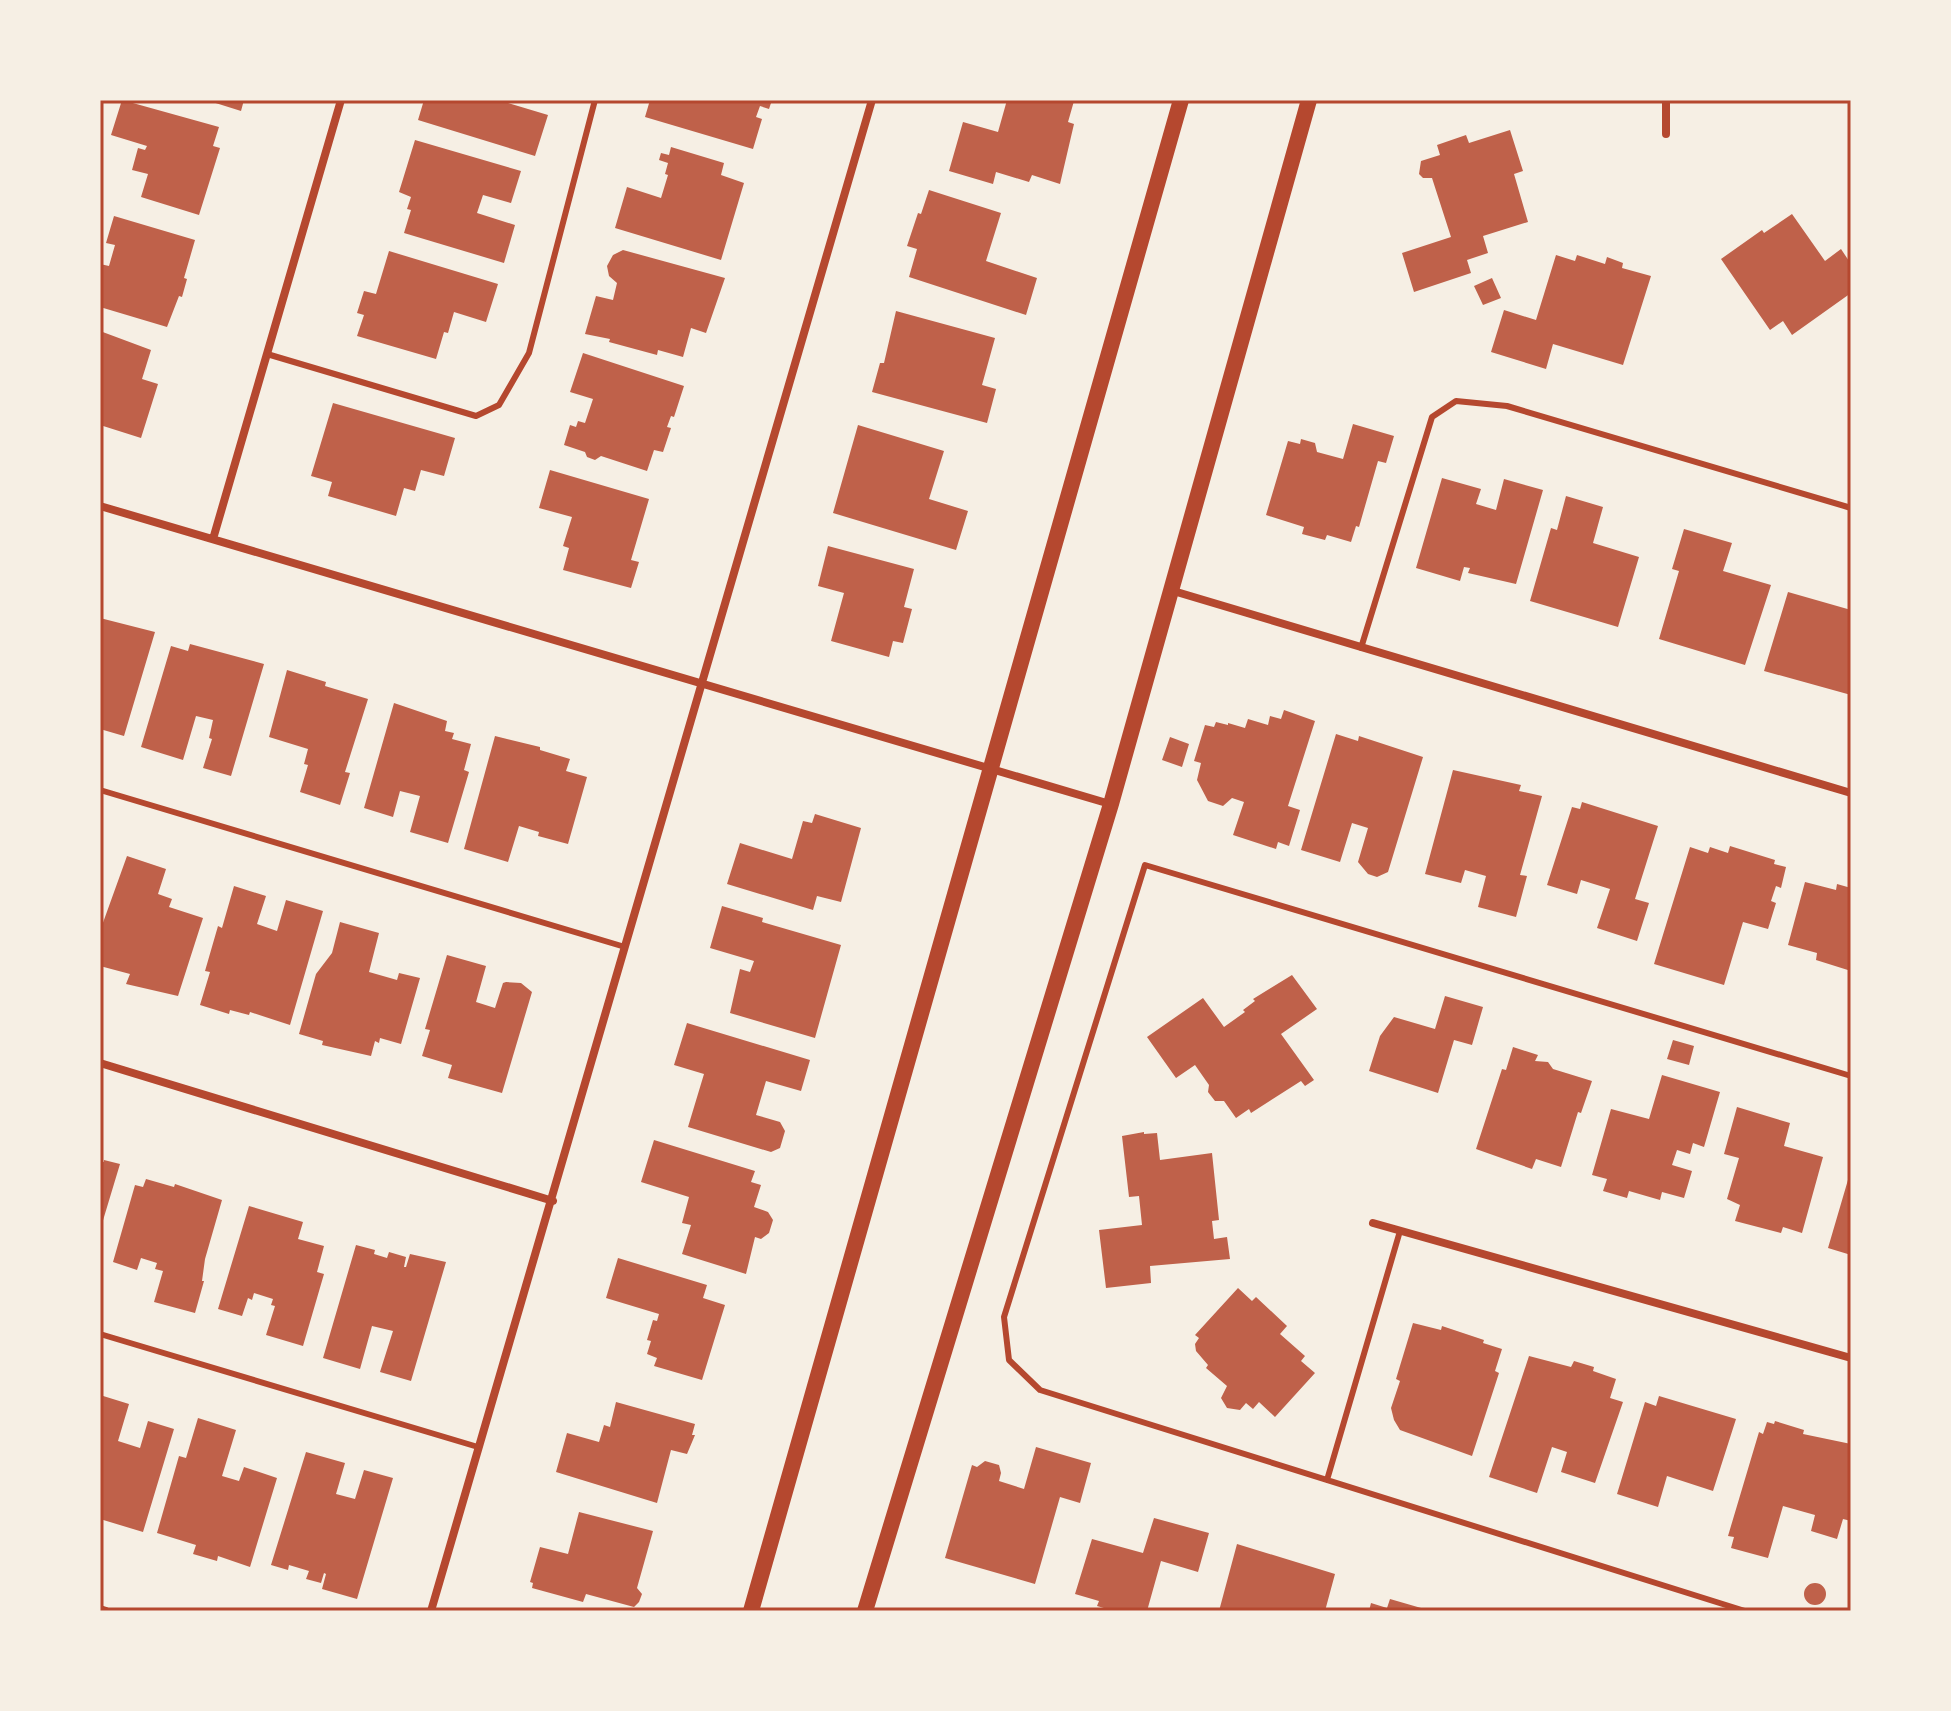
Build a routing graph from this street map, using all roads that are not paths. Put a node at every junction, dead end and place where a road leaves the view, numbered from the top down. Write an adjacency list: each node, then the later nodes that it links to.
1 (341, 100): 8 (street)
2 (595, 100): 8 (lane)
3 (872, 100): 14 (street)
4 (1181, 100): 15 (main road)
5 (1309, 100): 12 (main road)
6 (1666, 100): 7 (street)
7 (1666, 134)
8 (267, 354): 11 (street)
9 (100, 506): 11 (street)
10 (1851, 508): 13 (lane)
11 (213, 539): 14 (street)
12 (1170, 590): 13 (street); 18 (main road)
13 (1361, 648): 17 (street)
14 (701, 683): 15 (street); 19 (street)
15 (992, 770): 18 (street); 32 (main road)
16 (100, 790): 19 (lane)
17 (1851, 793)
18 (1111, 804): 33 (main road)
19 (625, 947): 22 (street)
20 (100, 1063): 22 (street)
21 (1851, 1076): 28 (lane)
22 (553, 1201): 27 (street)
23 (1373, 1223): 24 (street)
24 (1400, 1231): 26 (street); 28 (lane)
25 (100, 1334): 27 (lane)
26 (1851, 1358)
27 (478, 1447): 31 (street)
28 (1327, 1480): 34 (lane)
29 (100, 1609): 30 (street)
30 (106, 1611)
31 (431, 1611)
32 (751, 1611)
33 (865, 1611)
34 (1745, 1611)

